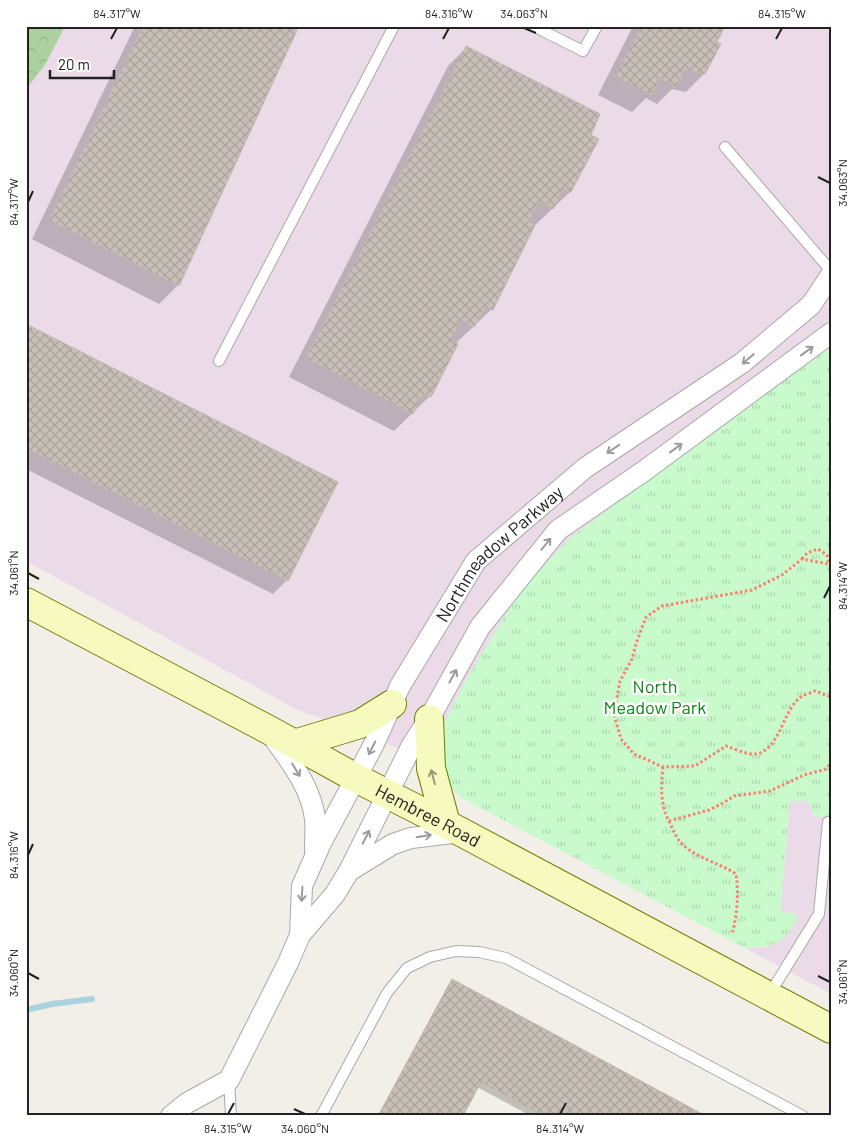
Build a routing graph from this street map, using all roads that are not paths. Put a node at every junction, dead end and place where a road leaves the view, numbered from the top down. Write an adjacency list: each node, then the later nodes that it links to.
1 (394, 26): 8 (lane)
2 (533, 26): 3 (lane)
3 (596, 26)
4 (725, 147): 5 (lane)
5 (831, 271)
6 (831, 275): 10 (street, Northmeadow Parkway, one-way to 10)
7 (831, 334): 11 (street, Northmeadow Parkway, one-way to 7)
8 (219, 361)
9 (26, 602): 12 (street, Hembree Road)
10 (392, 704): 13 (street); 14 (street, Northmeadow Parkway, one-way to 14)
11 (429, 719): 15 (street, Northmeadow Parkway); 17 (street, one-way to 11)
12 (268, 730): 13 (street, Hembree Road); 18 (street, one-way to 18)
13 (294, 744): 14 (street, Hembree Road)
14 (356, 778): 15 (street, Hembree Road); 18 (street, Northmeadow Parkway)
15 (388, 794): 17 (street, Hembree Road); 19 (street, Northmeadow Parkway, one-way to 15)
16 (828, 822): 21 (lane)
17 (454, 828): 19 (street, one-way to 17); 21 (street, Hembree Road)
18 (315, 856): 20 (street, Northmeadow Parkway, one-way to 20)
19 (349, 871): 20 (street, Northmeadow Parkway)
20 (300, 935): 23 (street, Northmeadow Parkway)
21 (768, 996): 22 (street, Hembree Road)
22 (831, 1029)
23 (229, 1080): 24 (street); 25 (lane)
24 (171, 1116)
25 (231, 1116)
26 (321, 1116): 27 (lane)
27 (803, 1116)

